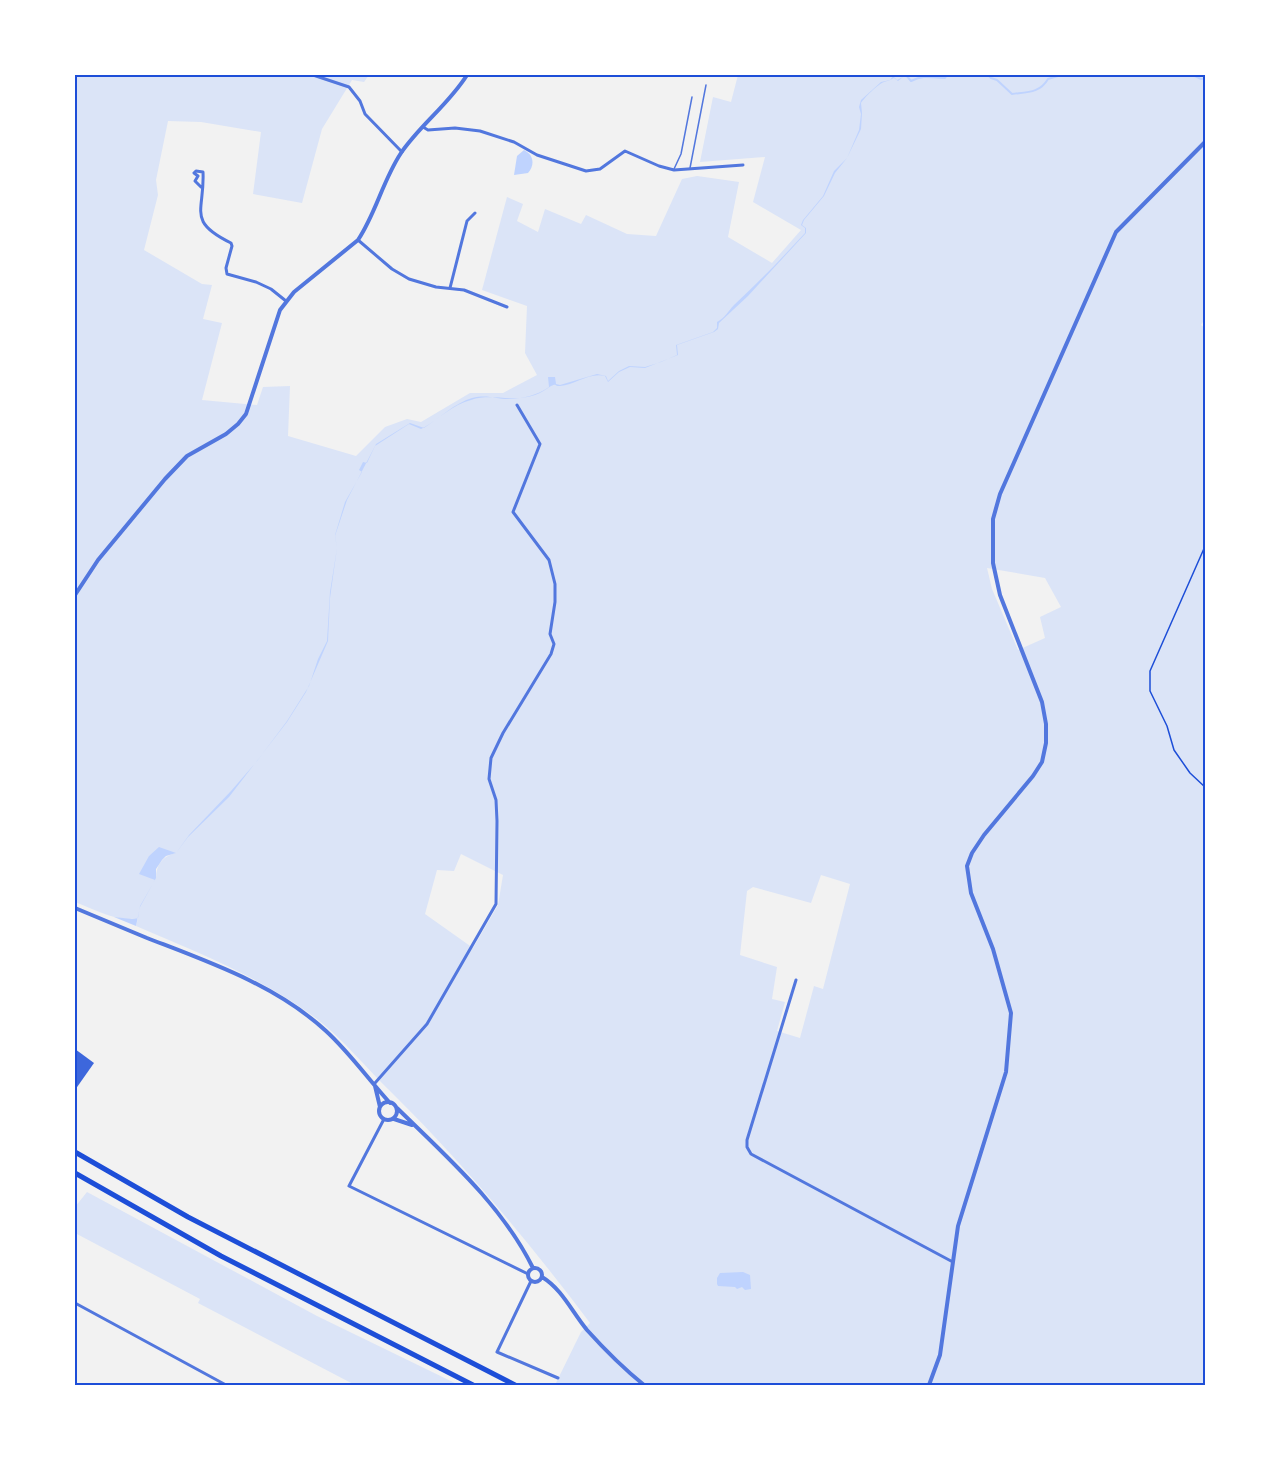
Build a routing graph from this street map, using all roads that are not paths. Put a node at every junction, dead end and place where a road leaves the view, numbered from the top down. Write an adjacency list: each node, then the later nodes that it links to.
1 (313, 75): 7 (street)
2 (467, 75): 5 (street)
3 (706, 85): 9 (lane)
4 (692, 97): 10 (lane)
5 (423, 127): 7 (street); 10 (street)
6 (1206, 141): 30 (street)
7 (402, 152): 13 (street)
8 (743, 165): 9 (street)
9 (690, 169): 10 (street)
10 (674, 170)
11 (201, 187): 11 (street); 15 (street)
12 (475, 213): 14 (street)
13 (358, 240): 14 (street); 15 (street)
14 (450, 288): 16 (street)
15 (286, 301): 18 (street)
16 (507, 307)
17 (517, 405): 21 (street)
18 (75, 595)
19 (75, 908): 21 (street)
20 (796, 980): 30 (street)
21 (375, 1083): 22 (street); 23 (street)
22 (390, 1103): 23 (street); 24 (street)
23 (380, 1107): 26 (street)
24 (397, 1108): 25 (street); 27 (street)
25 (393, 1118): 26 (street); 27 (street)
26 (384, 1119): 32 (street)
27 (420, 1131): 31 (street)
28 (75, 1152): 39 (highway)
29 (75, 1173): 38 (highway)
30 (951, 1261): 41 (street)
31 (533, 1268): 32 (street); 33 (street)
32 (528, 1274): 34 (street)
33 (542, 1277): 34 (street); 40 (street)
34 (531, 1281): 36 (street)
35 (75, 1303): 37 (street)
36 (558, 1378)
37 (226, 1385)
38 (473, 1385)
39 (515, 1385)
40 (644, 1385)
41 (929, 1385)

